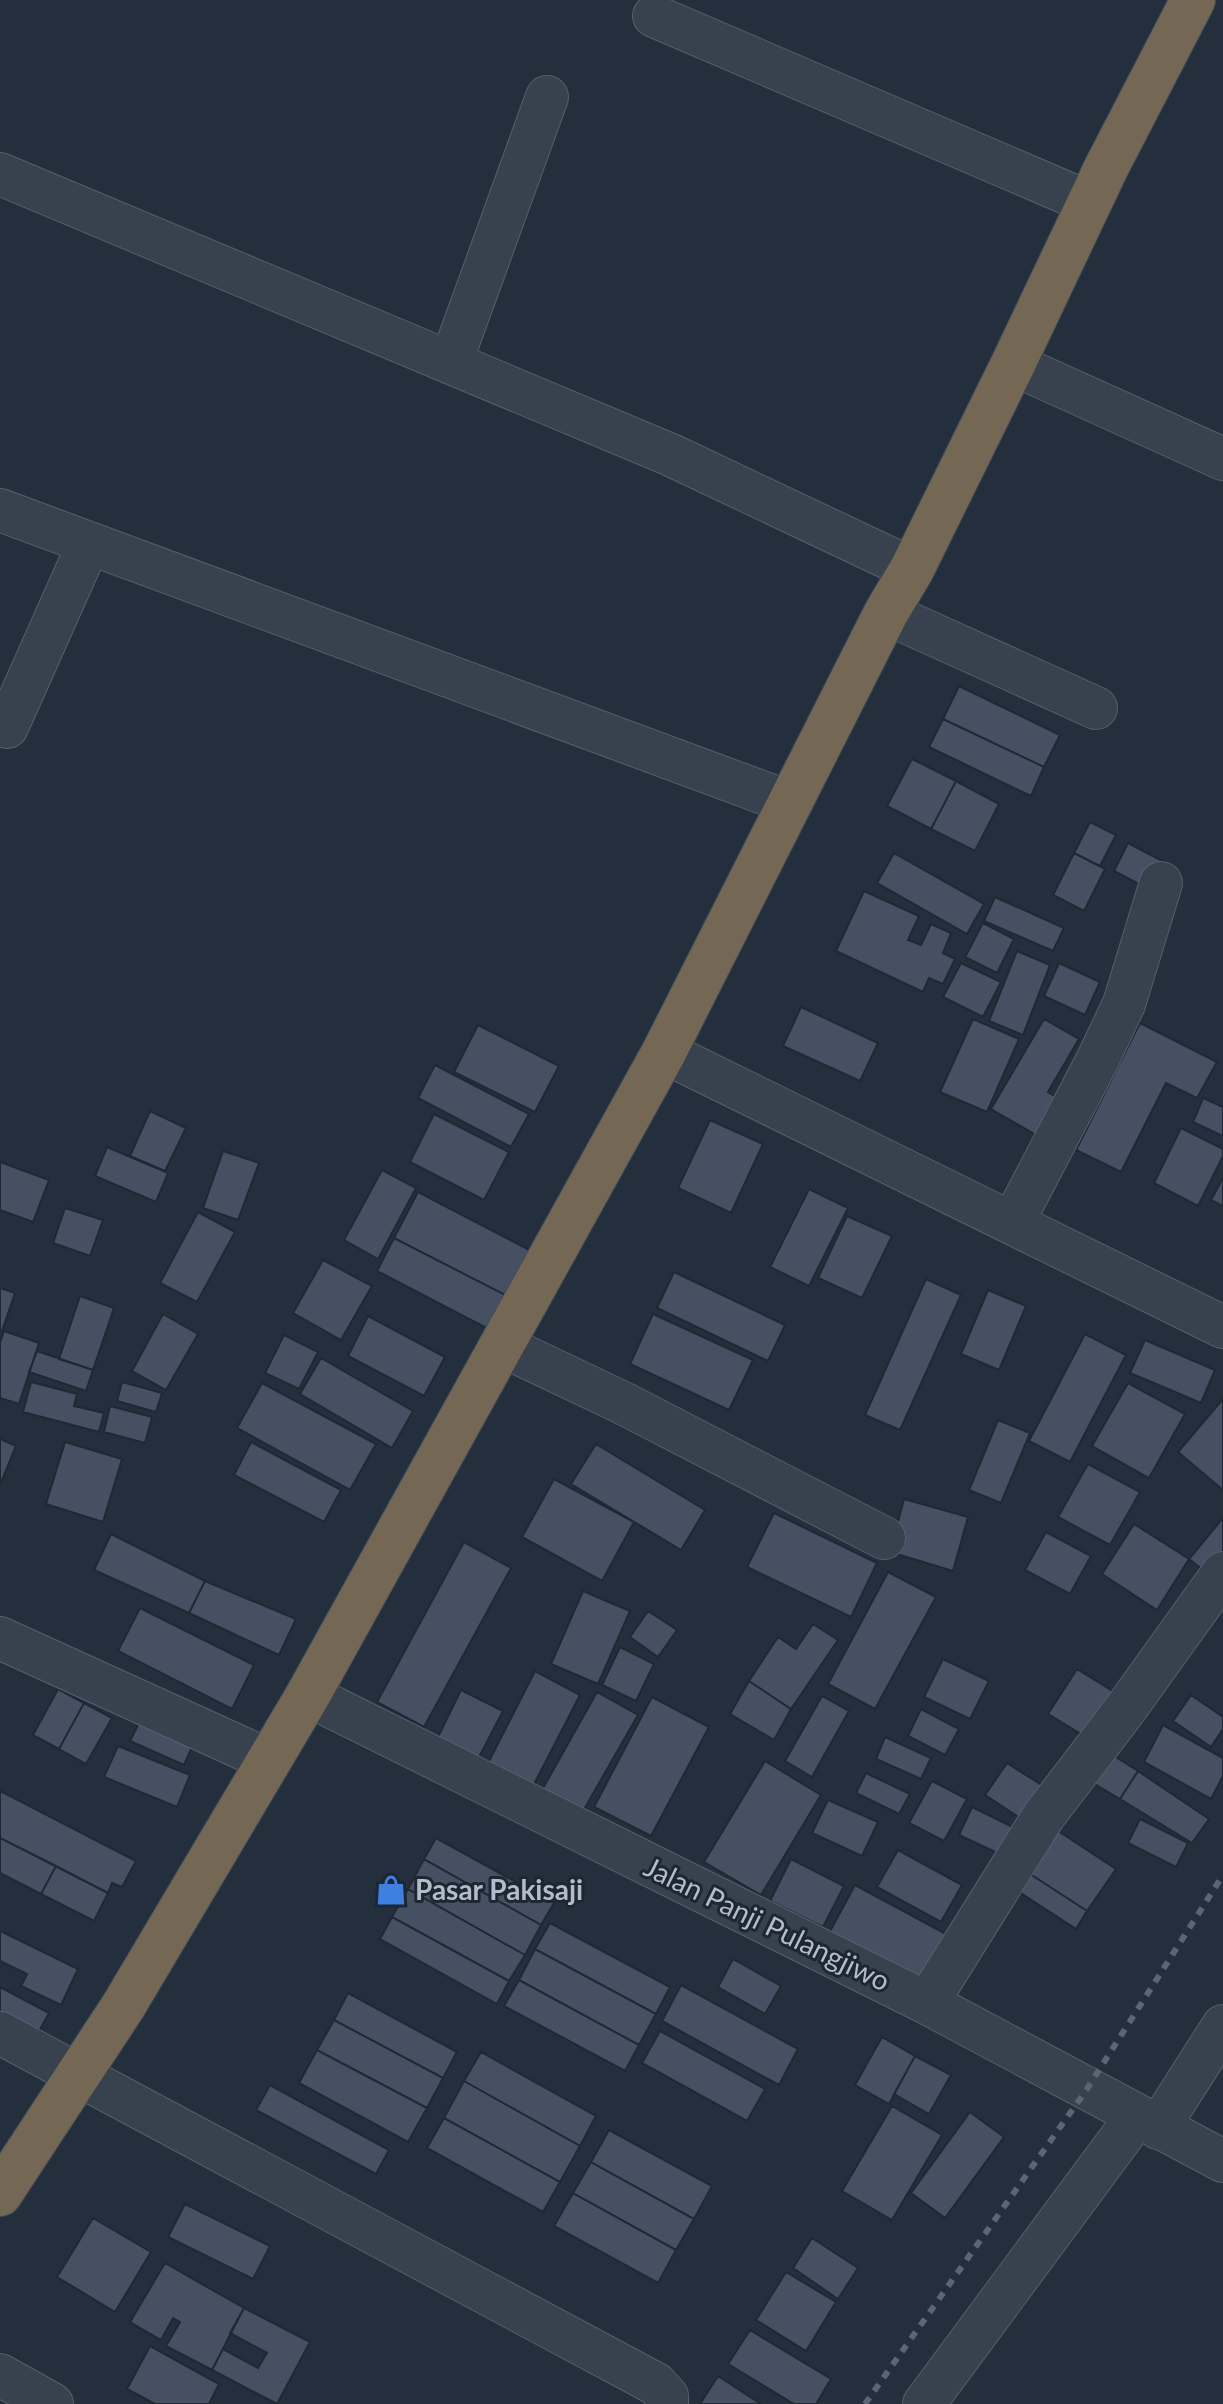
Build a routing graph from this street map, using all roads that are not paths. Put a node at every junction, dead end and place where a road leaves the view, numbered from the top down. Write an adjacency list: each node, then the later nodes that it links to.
1 (1193, 0): 5 (highway)
2 (654, 16): 5 (street)
3 (547, 97): 6 (street)
4 (0, 174): 6 (street)
5 (1090, 203): 7 (highway)
6 (451, 362): 11 (street)
7 (1013, 364): 8 (street); 11 (highway)
8 (1223, 459)
9 (0, 510): 10 (street)
10 (89, 543): 14 (street); 15 (street)
11 (912, 569): 12 (highway)
12 (886, 613): 13 (street); 15 (highway)
13 (1096, 708)
14 (7, 727)
15 (791, 803): 17 (highway)
16 (1161, 883): 18 (street)
17 (664, 1052): 18 (street); 20 (highway)
18 (1013, 1222): 19 (street)
19 (1223, 1327)
20 (501, 1345): 21 (street); 24 (highway)
21 (884, 1538)
22 (1223, 1573): 26 (street)
23 (0, 1638): 25 (street)
24 (308, 1695): 25 (highway); 26 (street, Jalan Panji Pulangjiwo)
25 (268, 1760): 29 (highway)
26 (927, 2003): 30 (street, Jalan Panji Pulangjiwo)
27 (1223, 2026): 30 (street)
28 (0, 2033): 29 (street)
29 (77, 2073): 32 (highway); 35 (street)
30 (1148, 2122): 31 (street, Jalan Panji Pulangjiwo); 36 (street)
31 (1223, 2161)
32 (0, 2194)
33 (0, 2375): 34 (street)
34 (52, 2404)
35 (667, 2404)
36 (924, 2404)

